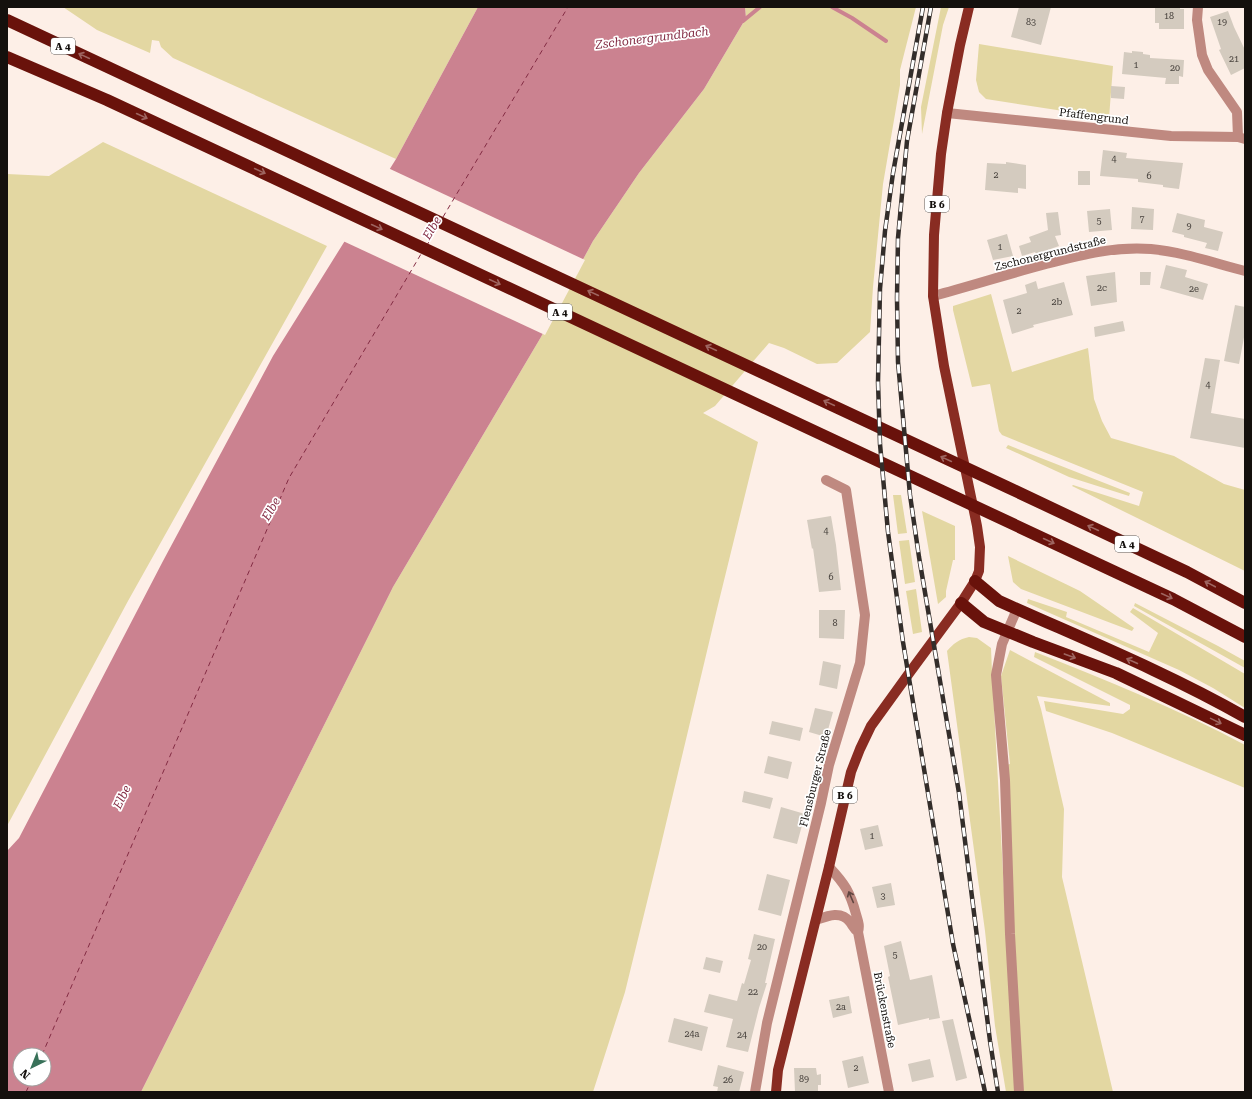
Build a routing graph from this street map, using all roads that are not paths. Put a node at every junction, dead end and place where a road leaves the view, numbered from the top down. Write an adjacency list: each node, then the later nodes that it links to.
1 (969, 7): 5 (main road, B 6)
2 (1198, 7): 6 (street)
3 (7, 20): 11 (highway, A 4, one-way to 3)
4 (7, 57): 15 (highway, A 4, one-way to 15)
5 (947, 113): 6 (street, Pfaffengrund); 8 (main road, B 6)
6 (1242, 138)
7 (1245, 271): 8 (street, Zschonergrundstraße)
8 (933, 296): 10 (main road, B 6)
9 (826, 480): 21 (street, Flensburger Straße)
10 (975, 581): 12 (main road, B 6); 13 (highway)
11 (1245, 602)
12 (961, 603): 14 (highway); 18 (main road, B 6)
13 (1017, 609): 14 (street); 16 (highway, one-way to 13)
14 (1008, 631): 17 (highway, one-way to 17); 24 (street)
15 (1245, 637)
16 (1245, 717)
17 (1245, 736)
18 (829, 867): 19 (main road, B 6); 20 (street, Brückenstraße, one-way to 18)
19 (816, 920): 20 (street); 22 (main road, B 6)
20 (858, 932): 23 (street, Brückenstraße)
21 (756, 1092)
22 (776, 1092)
23 (889, 1092)
24 (1019, 1092)

